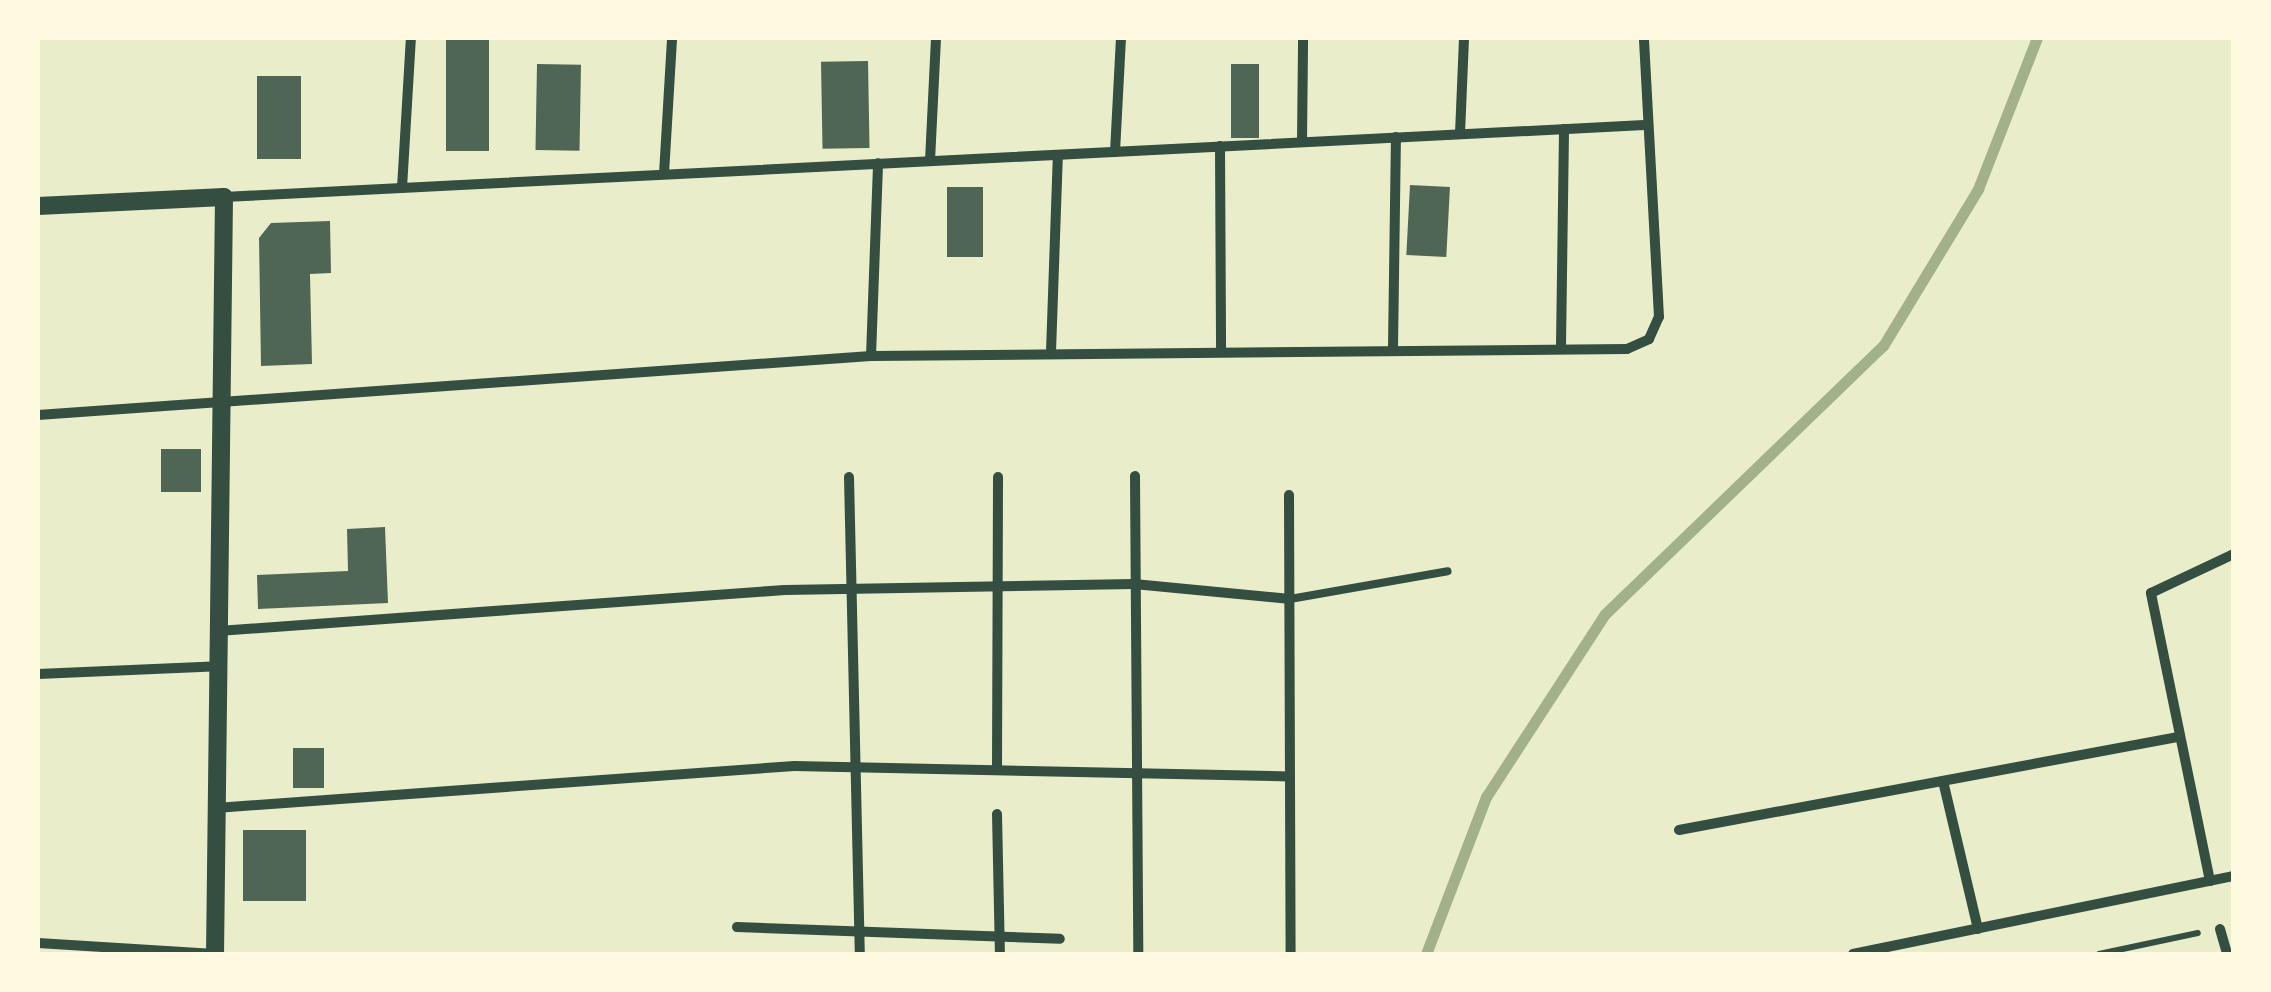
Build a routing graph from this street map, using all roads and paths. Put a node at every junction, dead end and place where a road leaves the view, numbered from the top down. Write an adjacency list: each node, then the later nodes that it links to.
1 (411, 38): 19 (street)
2 (672, 38): 18 (street)
3 (936, 38): 16 (street)
4 (1121, 38): 14 (street)
5 (1302, 38): 12 (street)
6 (1464, 38): 10 (street)
7 (1644, 38): 8 (street)
8 (1644, 124): 9 (street); 22 (street)
9 (1564, 129): 10 (street); 22 (street)
10 (1460, 134): 11 (street)
11 (1396, 137): 12 (street); 23 (street)
12 (1302, 142): 13 (street)
13 (1220, 146): 14 (street); 24 (street)
14 (1115, 152): 15 (street)
15 (1058, 154): 16 (street); 25 (street)
16 (930, 161): 17 (street)
17 (878, 163): 18 (street); 26 (street)
18 (664, 174): 19 (street)
19 (402, 188): 20 (street)
20 (224, 196): 21 (street); 27 (street)
21 (38, 206)
22 (1561, 346): 23 (street)
23 (1393, 348): 24 (street)
24 (1221, 350): 25 (street)
25 (1051, 352): 26 (street)
26 (871, 356): 27 (street)
27 (221, 401): 28 (street); 39 (street)
28 (38, 414)
29 (1135, 476): 35 (street)
30 (849, 477): 37 (street)
31 (998, 477): 36 (street)
32 (1290, 495): 38 (street)
33 (2234, 554): 42 (street)
34 (1448, 571): 38 (lane)
35 (1134, 584): 36 (street); 38 (street); 45 (street)
36 (997, 586): 37 (street); 44 (street)
37 (858, 589): 39 (street); 43 (street)
38 (1290, 599): 46 (street)
39 (218, 631): 40 (street)
40 (218, 666): 41 (street); 48 (street)
41 (38, 674)
42 (2178, 738): 47 (street); 52 (street)
43 (849, 768): 44 (street); 48 (street); 54 (street)
44 (997, 770): 45 (street)
45 (1142, 773): 46 (street); 63 (street)
46 (1290, 776): 64 (street)
47 (1943, 781): 50 (street); 55 (street)
48 (216, 808): 60 (street)
49 (997, 814): 57 (street)
50 (1679, 830)
51 (2234, 876): 52 (street)
52 (2210, 881): 55 (street)
53 (738, 926): 54 (street)
54 (854, 926): 57 (street); 61 (street)
55 (1978, 929): 65 (street)
56 (2220, 929): 66 (path); 67 (street)
57 (997, 938): 58 (street); 62 (street)
58 (1060, 939)
59 (38, 943): 60 (street)
60 (215, 954)
61 (860, 954)
62 (1000, 954)
63 (1138, 954)
64 (1291, 954)
65 (1853, 954)
66 (2099, 954)
67 (2226, 954)

